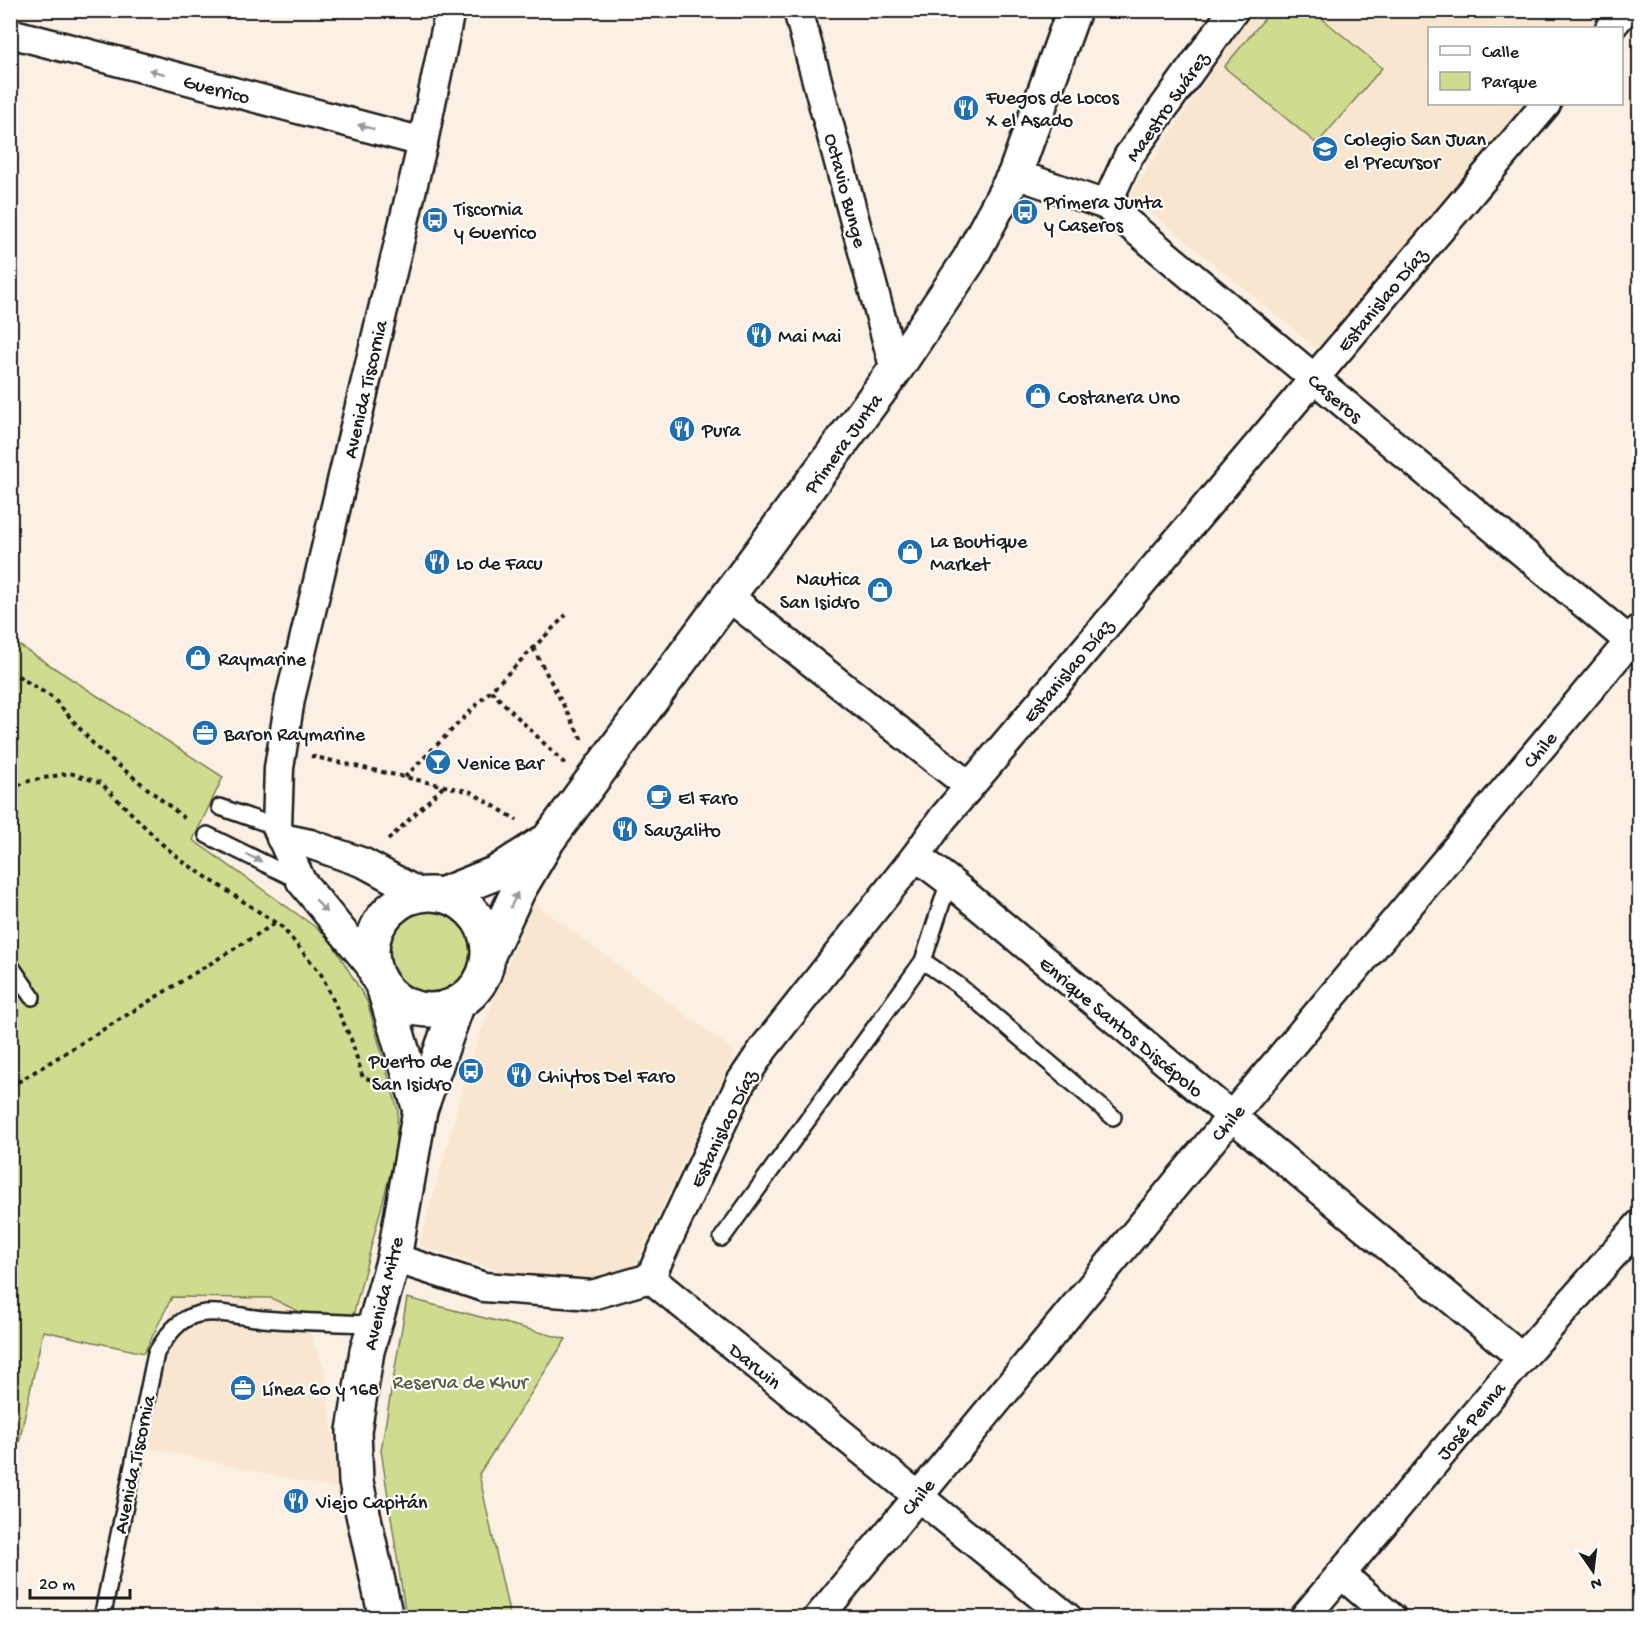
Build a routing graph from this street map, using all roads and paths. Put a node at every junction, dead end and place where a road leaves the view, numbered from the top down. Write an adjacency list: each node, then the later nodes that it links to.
1 (450, 10): 9 (street, Avenida Tiscornia)
2 (798, 10): 12 (street, Octavio Bunge)
3 (1074, 10): 10 (street, Primera Junta)
4 (1234, 10): 11 (street, Maestro Suárez)
5 (1625, 10): 6 (street)
6 (1611, 27)
7 (10, 33): 9 (street, Guerrico, one-way to 7)
8 (1545, 105): 13 (street, Estanislao Díaz)
9 (423, 142): 20 (street, Avenida Tiscornia)
10 (1015, 174): 11 (street, Caseros); 12 (street, Primera Junta)
11 (1106, 205): 13 (street, Caseros)
12 (896, 370): 14 (street, Primera Junta)
13 (1314, 379): 16 (street, Caseros); 24 (street, Estanislao Díaz)
14 (729, 597): 22 (street, Primera Junta); 24 (street)
15 (566, 615): 17 (path)
16 (1636, 640): 45 (street, Chile)
17 (533, 648): 19 (path); 22 (path)
18 (10, 671): 28 (path)
19 (490, 691): 21 (path); 22 (path)
20 (280, 759): 21 (path); 27 (street, Avenida Tiscornia)
21 (404, 777): 23 (path)
22 (593, 779): 29 (street, Primera Junta)
23 (443, 786): 29 (path); 31 (path)
24 (969, 786): 30 (street, Estanislao Díaz)
25 (10, 789): 35 (path)
26 (220, 807): 27 (lane)
27 (279, 832): 31 (street); 32 (street)
28 (207, 835): 32 (lane, one-way to 32)
29 (548, 840): 34 (street, Primera Junta); 36 (street, Primera Junta, one-way to 29)
30 (916, 856): 33 (street, Enrique Santos Discépolo); 49 (street, Estanislao Díaz)
31 (364, 863): 34 (street)
32 (300, 881): 39 (street, one-way to 39)
33 (949, 881): 37 (lane); 45 (street, Enrique Santos Discépolo)
34 (431, 895): 36 (street); 39 (street)
35 (276, 923): 42 (path); 43 (path)
36 (489, 953): 41 (street)
37 (923, 960): 44 (lane); 47 (lane)
38 (10, 965): 40 (lane)
39 (379, 980): 41 (street); 43 (street, Avenida Mitre)
40 (32, 997)
41 (458, 1003): 43 (street, Avenida Mitre)
42 (10, 1087)
43 (416, 1096): 48 (street, Avenida Mitre)
44 (1113, 1117)
45 (1231, 1117): 51 (street, Enrique Santos Discépolo); 52 (street, Chile)
46 (1640, 1224): 51 (street, José Penna)
47 (722, 1238)
48 (394, 1258): 49 (street); 50 (street, Avenida Mitre)
49 (650, 1278): 52 (street, Darwin)
50 (375, 1324): 54 (lane, Avenida Tiscornia); 55 (street, Avenida Mitre)
51 (1522, 1358): 53 (street, José Penna)
52 (916, 1496): 56 (street, Chile); 57 (street, Darwin)
53 (1341, 1574): 58 (street, José Penna); 59 (street)
54 (102, 1617)
55 (386, 1617)
56 (818, 1617)
57 (1068, 1617)
58 (1304, 1617)
59 (1392, 1617)

